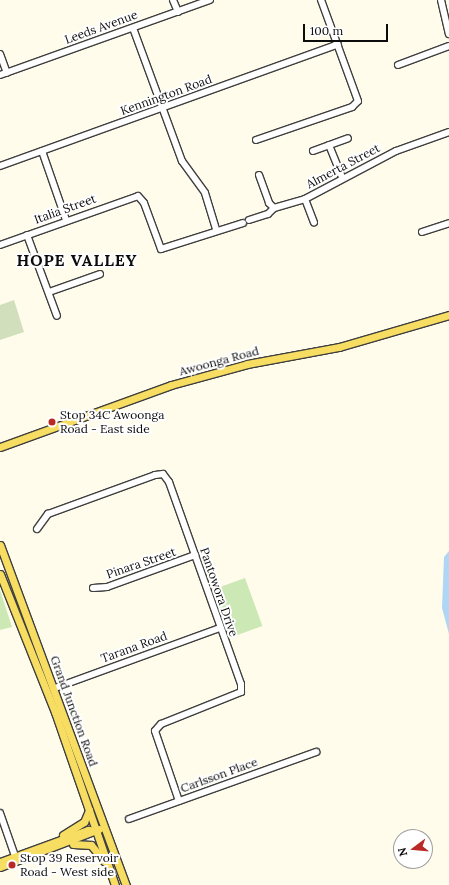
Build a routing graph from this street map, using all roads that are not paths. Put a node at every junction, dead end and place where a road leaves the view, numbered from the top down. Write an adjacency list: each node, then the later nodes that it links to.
1 (173, 0): 5 (street)
2 (210, 0): 5 (street, Leeds Avenue)
3 (321, 0): 8 (street)
4 (441, 0): 7 (street)
5 (178, 12): 6 (street, Leeds Avenue)
6 (133, 28): 12 (street, Leeds Avenue); 14 (street)
7 (449, 34)
8 (338, 44): 14 (street, Kennington Road); 17 (street)
9 (449, 46): 11 (street)
10 (0, 54): 12 (street)
11 (398, 65)
12 (7, 73): 13 (street, Leeds Avenue)
13 (0, 75)
14 (162, 108): 20 (street, Kennington Road); 30 (street)
15 (449, 132): 23 (street, Almerta Street)
16 (348, 138): 18 (street)
17 (256, 140)
18 (329, 145): 19 (street); 23 (street)
19 (313, 151)
20 (42, 152): 21 (street, Kennington Road); 27 (street)
21 (0, 166)
22 (259, 175): 26 (street)
23 (342, 178): 25 (street, Almerta Street)
24 (138, 196): 27 (street, Italia Street); 30 (street, Almerta Street)
25 (305, 199): 26 (street, Almerta Street); 28 (street)
26 (274, 208): 30 (street, Almerta Street)
27 (66, 220): 32 (street, Italia Street)
28 (314, 222)
29 (449, 223): 31 (street)
30 (216, 230)
31 (422, 232)
32 (27, 235): 33 (street, Italia Street); 35 (street)
33 (0, 245)
34 (100, 274): 35 (street)
35 (49, 292): 37 (street)
36 (449, 315): 38 (main road, Awoonga Road)
37 (57, 316)
38 (11, 443): 39 (main road, Awoonga Road); 40 (main road)
39 (0, 447)
40 (0, 452)
41 (37, 529): 43 (street, Pantowora Drive)
42 (0, 545): 48 (main road, Grand Junction Road)
43 (195, 555): 45 (street, Pinara Street); 46 (street, Pantowora Drive)
44 (0, 574): 47 (main road, Grand Junction Road)
45 (93, 588)
46 (220, 628): 48 (street, Tarana Road); 51 (street, Pantowora Drive)
47 (41, 678): 48 (main road); 49 (main road, Grand Junction Road)
48 (55, 688): 49 (main road); 55 (main road, Grand Junction Road)
49 (54, 712): 52 (main road, Grand Junction Road)
50 (316, 752): 51 (street, Carlsson Place)
51 (179, 801): 54 (street, Carlsson Place)
52 (89, 810): 56 (main road, Grand Junction Road); 58 (main road)
53 (0, 813): 59 (street)
54 (129, 818)
55 (105, 827): 56 (main road); 64 (main road, Grand Junction Road)
56 (96, 830): 57 (main road); 58 (main road); 62 (main road, Grand Junction Road)
57 (62, 845): 59 (main road); 62 (main road)
58 (33, 850): 59 (main road)
59 (16, 859): 60 (main road); 61 (main road)
60 (0, 862)
61 (0, 867)
62 (112, 874): 63 (main road, Grand Junction Road)
63 (116, 885)
64 (126, 885)

